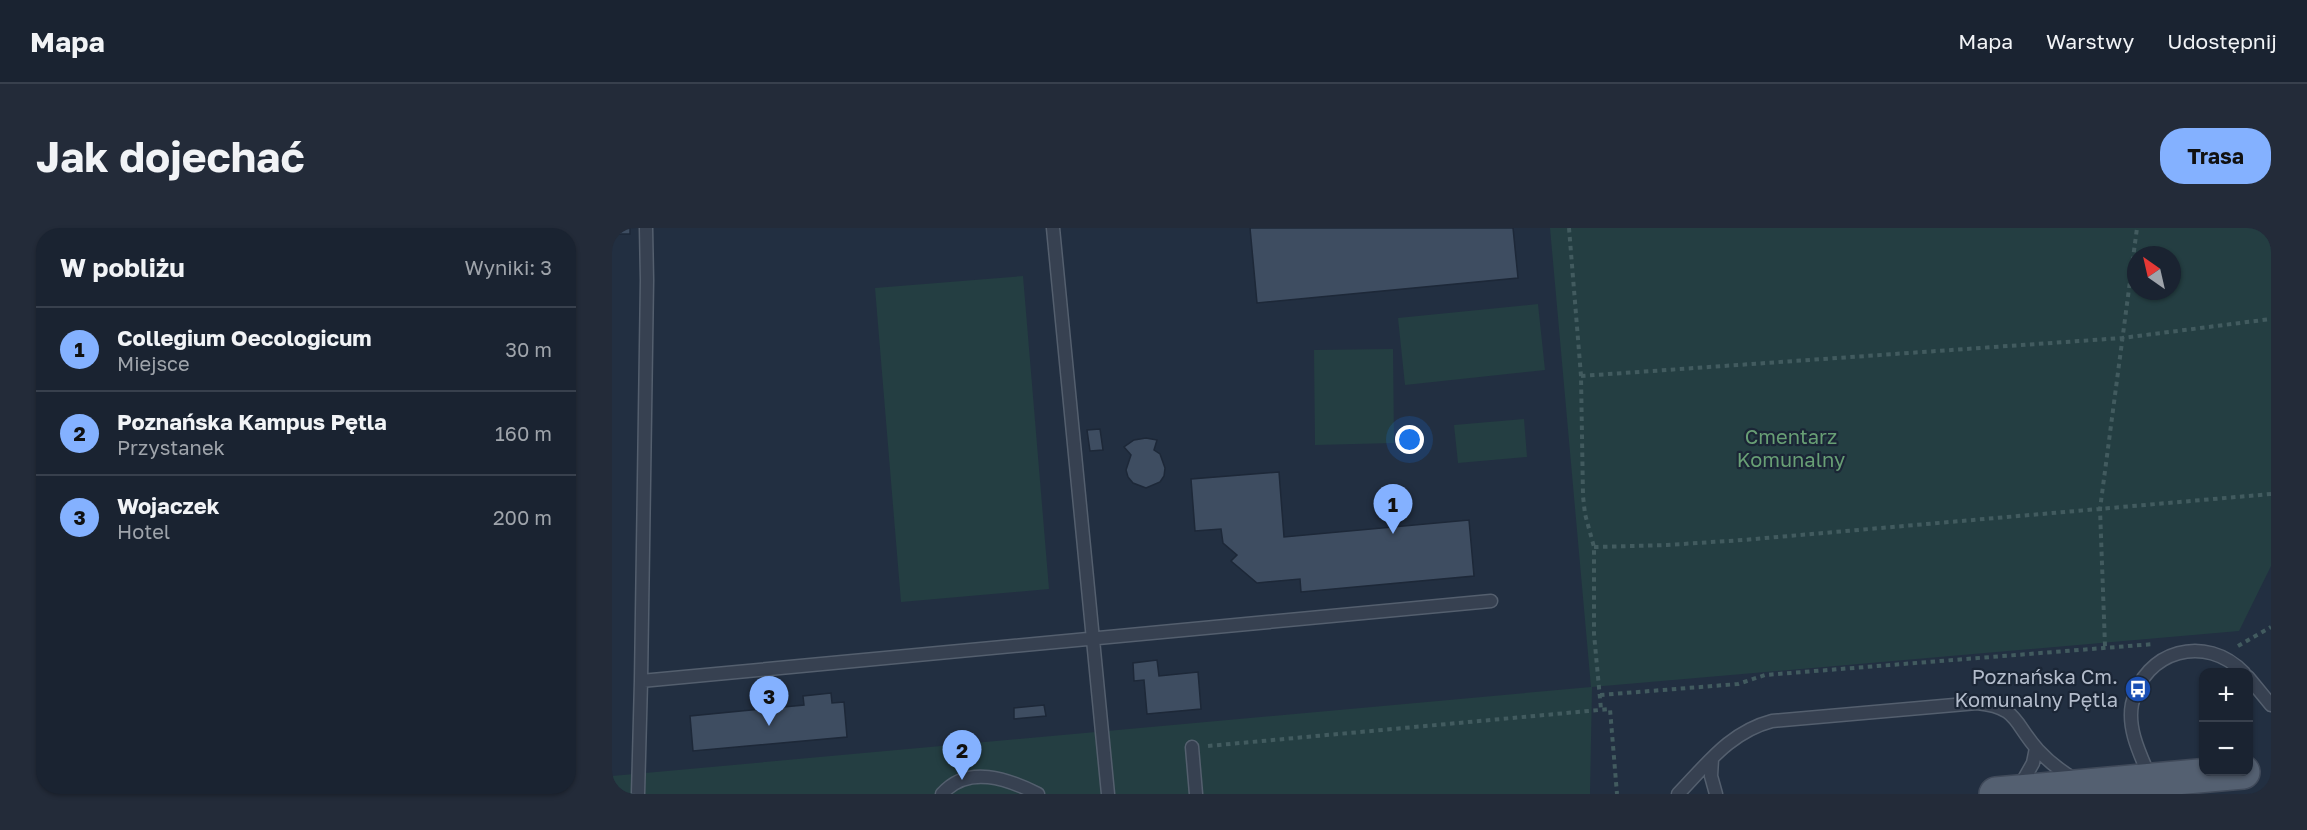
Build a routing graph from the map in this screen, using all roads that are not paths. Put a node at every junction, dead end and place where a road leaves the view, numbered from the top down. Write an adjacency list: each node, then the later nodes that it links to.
1 (646, 228): 6 (lane)
2 (1053, 228): 4 (lane)
3 (1491, 601): 4 (lane)
4 (1093, 637): 6 (lane); 21 (lane)
5 (2239, 668): 15 (lane)
6 (640, 681): 18 (lane)
7 (2253, 683): 8 (lane)
8 (2271, 705)
9 (1192, 747): 22 (lane)
10 (2036, 748): 11 (lane); 16 (lane); 17 (lane)
11 (1712, 759): 23 (lane); 24 (lane)
12 (2271, 769): 13 (main road)
13 (2253, 771)
14 (2199, 775): 15 (main road)
15 (2151, 780): 16 (main road)
16 (2086, 786): 17 (main road)
17 (2006, 793)
18 (638, 794)
19 (942, 794): 20 (lane)
20 (1038, 794)
21 (1108, 794)
22 (1196, 794)
23 (1678, 794)
24 (1716, 794)

